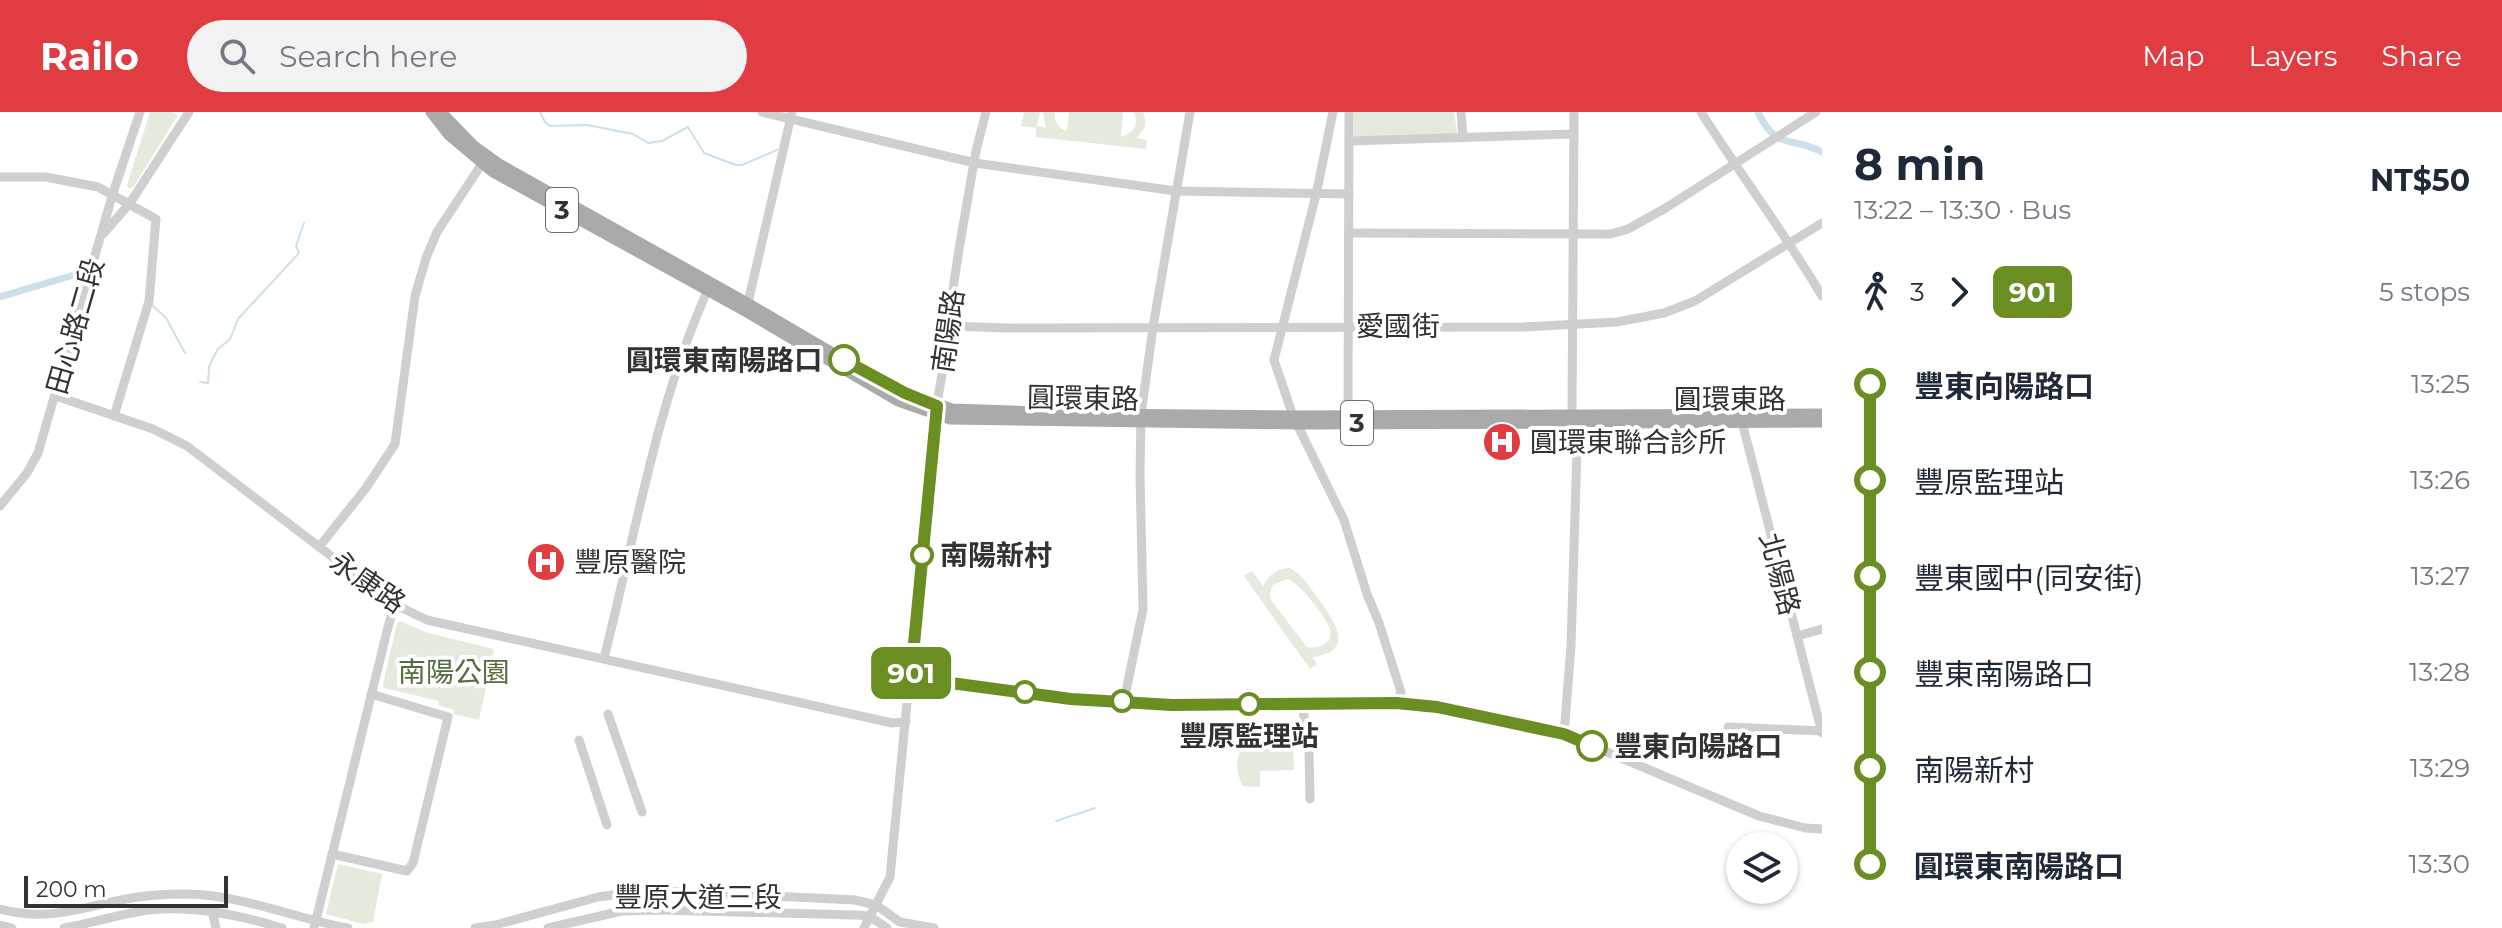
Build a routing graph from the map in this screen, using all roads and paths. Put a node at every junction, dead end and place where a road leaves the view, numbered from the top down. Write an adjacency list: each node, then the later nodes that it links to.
1 (140, 112): 23 (street)
2 (189, 112): 26 (street, 田心路二段)
3 (431, 112): 18 (main road, 圓環東路 / 3)
4 (441, 112): 18 (main road, 圓環東路 / 3)
5 (762, 112): 14 (street)
6 (986, 112): 19 (street, 南陽路)
7 (1190, 112): 22 (street)
8 (1333, 112): 25 (street)
9 (1349, 112): 17 (street)
10 (1461, 112): 16 (street)
11 (1574, 112): 15 (street)
12 (1701, 112): 20 (street)
13 (1816, 112): 20 (street)
14 (791, 116): 19 (street); 34 (street)
15 (1574, 134): 16 (street); 29 (street)
16 (1463, 138): 17 (street)
17 (1350, 141): 24 (street)
18 (484, 160): 32 (main road, 圓環東路 / 3); 51 (street)
19 (975, 163): 22 (street); 35 (street, 南陽路)
20 (1733, 163): 29 (street); 31 (street)
21 (0, 177): 23 (street)
22 (1176, 191): 25 (street); 38 (street)
23 (113, 193): 26 (street); 30 (street)
24 (1349, 194): 25 (street); 28 (street)
25 (1316, 195): 39 (street)
26 (130, 203): 30 (street, 田心路二段); 43 (street)
27 (1822, 223): 31 (street, 愛國街)
28 (1349, 233): 29 (street); 36 (street)
29 (1573, 235): 37 (street)
30 (100, 237): 40 (street, 田心路二段)
31 (1790, 242): 33 (street); 37 (street, 愛國街)
32 (709, 286): 34 (main road, 圓環東路 / 3); 55 (street)
33 (1822, 296)
34 (747, 308): 41 (main road, 圓環東路 / 3)
35 (949, 326): 38 (street, 愛國街); 41 (street, 南陽路)
36 (1348, 326): 37 (street, 愛國街); 39 (street, 愛國街); 46 (street)
37 (1574, 326): 44 (street)
38 (1153, 327): 39 (street, 愛國街); 45 (street)
39 (1283, 327): 48 (street)
40 (56, 396): 43 (street, 永康路); 50 (street, 田心路二段)
41 (936, 410): 45 (main road, 圓環東路 / 3); 56 (street, 南陽路)
42 (1822, 414): 47 (main road, 圓環東路 / 3)
43 (114, 416): 51 (street, 永康路)
44 (1573, 418): 46 (main road, 圓環東路 / 3); 47 (main road, 圓環東路 / 3); 65 (street)
45 (1141, 419): 48 (main road, 圓環東路 / 3); 58 (street)
46 (1348, 419): 48 (main road, 圓環東路 / 3)
47 (1741, 419): 49 (main road, 圓環東路 / 3); 54 (street, 北陽路)
48 (1296, 420): 60 (street)
49 (1822, 422)
50 (0, 506)
51 (319, 547): 52 (street, 永康路)
52 (400, 607): 55 (street, 永康路); 57 (street)
53 (1822, 629): 54 (street)
54 (1797, 636): 64 (street, 北陽路)
55 (604, 658): 62 (street, 永康路)
56 (911, 675): 58 (street); 62 (street, 南陽路)
57 (371, 694): 71 (street); 71 (street)
58 (1124, 701): 59 (street)
59 (1302, 703): 60 (street); 67 (street)
60 (1396, 703): 65 (street)
61 (608, 714): 68 (street)
62 (906, 722): 72 (street, 南陽路)
63 (1728, 727): 64 (street)
64 (1822, 731)
65 (1564, 734): 70 (street)
66 (579, 740): 69 (street)
67 (1310, 799)
68 (642, 812)
69 (607, 825)
70 (1822, 829)
71 (332, 854): 78 (street)
72 (876, 905): 75 (street, 南陽路); 83 (street, 豐原大道三段); 87 (street)
73 (0, 909): 78 (street)
74 (212, 911): 77 (street); 80 (street); 81 (street)
75 (869, 916): 84 (street, 豐原大道三段); 85 (street, 南陽路); 86 (street)
76 (0, 925): 79 (street)
77 (215, 925)
78 (315, 925): 82 (street)
79 (12, 928)
80 (64, 928)
81 (282, 928)
82 (348, 928)
83 (475, 928)
84 (548, 928)
85 (864, 928)
86 (887, 928)
87 (934, 928)

